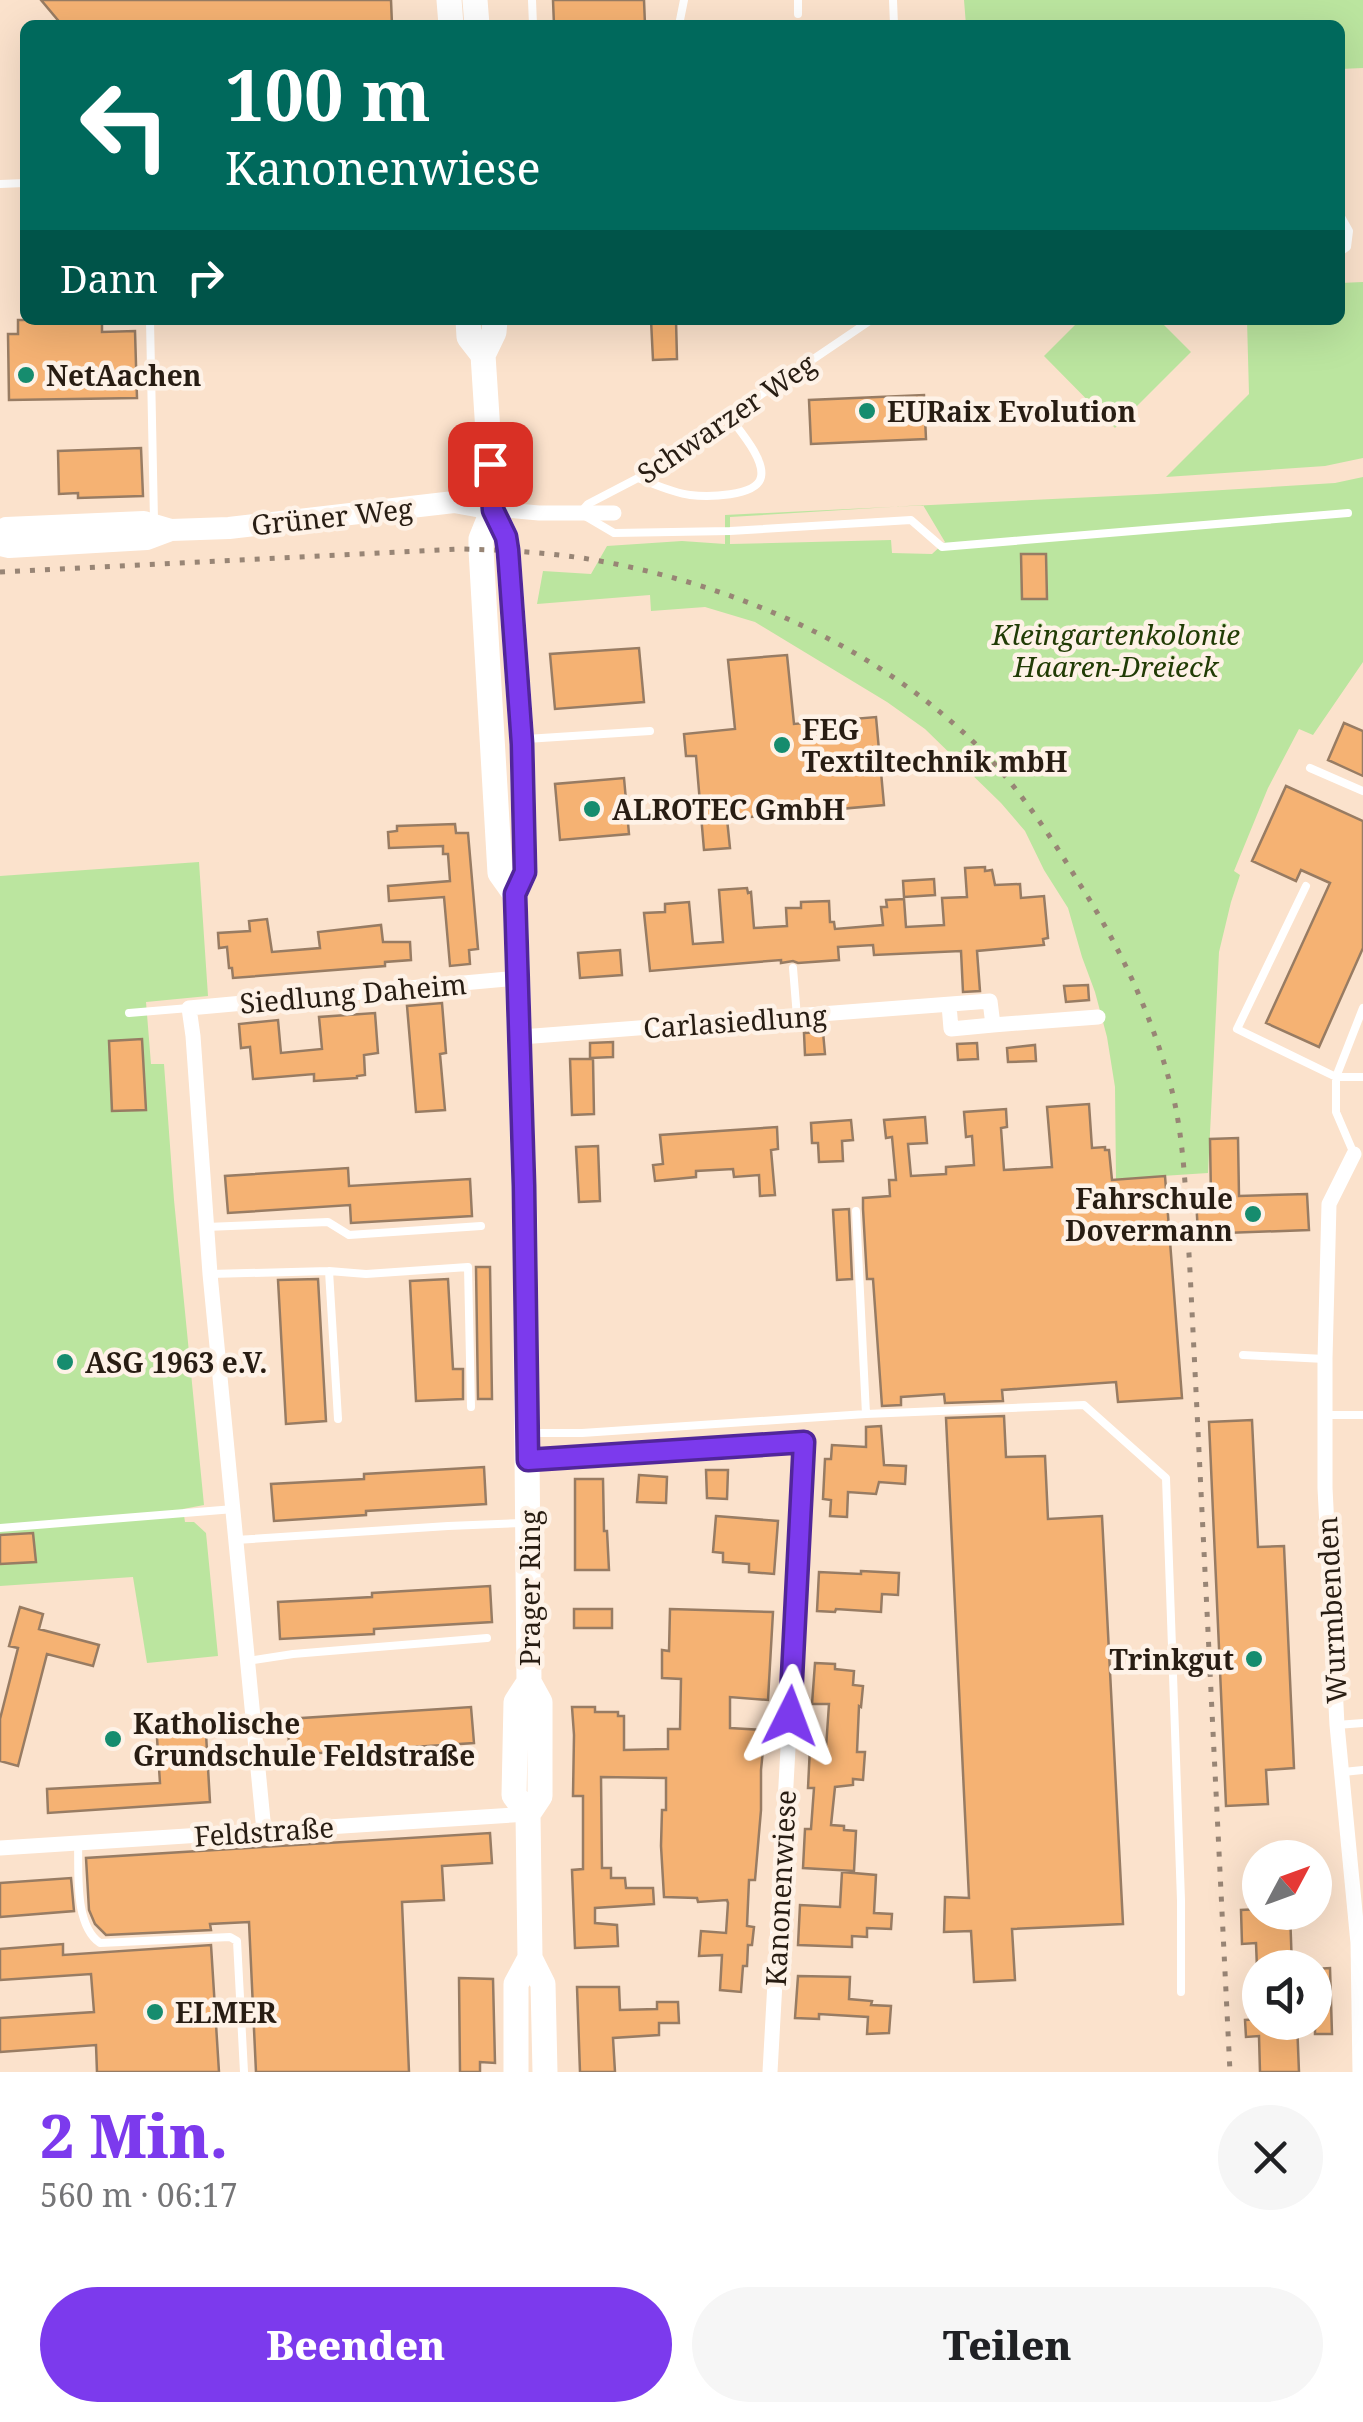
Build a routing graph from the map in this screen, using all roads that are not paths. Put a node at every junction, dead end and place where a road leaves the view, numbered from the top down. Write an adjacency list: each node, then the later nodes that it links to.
1 (798, 0): 2 (lane)
2 (798, 14)
3 (1345, 223): 4 (lane)
4 (1345, 248)
5 (150, 325): 16 (lane)
6 (468, 325): 9 (main road, Prager Ring)
7 (494, 325): 9 (main road, Prager Ring)
8 (864, 325): 10 (lane, Schwarzer Weg)
9 (483, 355): 12 (main road, Prager Ring)
10 (729, 416): 11 (lane, Schwarzer Weg); 11 (lane)
11 (638, 478): 13 (lane, Schwarzer Weg)
12 (493, 510): 13 (street); 16 (street, Grüner Weg); 20 (main road, Prager Ring); 24 (main road, Prager Ring)
13 (580, 512): 14 (street); 15 (lane)
14 (614, 513)
15 (1348, 513)
16 (163, 528): 17 (street, Grüner Weg); 18 (street, Grüner Weg)
17 (0, 530)
18 (0, 544)
19 (650, 730): 20 (lane)
20 (522, 740): 24 (main road, Prager Ring)
21 (1310, 768): 22 (lane)
22 (1363, 791)
23 (1306, 886): 36 (lane)
24 (515, 894): 26 (main road, Prager Ring)
25 (793, 968): 31 (lane)
26 (518, 978): 28 (street, Siedlung Daheim); 34 (main road, Prager Ring)
27 (949, 1005): 31 (street, Carlasiedlung); 33 (street); 33 (street, Carlasiedlung)
28 (189, 1008): 30 (lane); 39 (street)
29 (1363, 1008): 36 (lane)
30 (130, 1013)
31 (797, 1017): 34 (street, Carlasiedlung)
32 (1098, 1017): 33 (street)
33 (992, 1025)
34 (521, 1036): 50 (main road, Prager Ring)
35 (1363, 1077): 36 (lane)
36 (1336, 1078): 37 (lane)
37 (1354, 1154): 44 (street, Wurmbenden)
38 (856, 1211): 46 (lane)
39 (206, 1226): 40 (lane); 42 (street)
40 (481, 1226)
41 (329, 1271): 42 (lane); 45 (lane); 49 (lane)
42 (210, 1274): 52 (street)
43 (1242, 1356): 44 (lane)
44 (1325, 1359): 47 (street, Wurmbenden)
45 (471, 1407)
46 (866, 1414): 50 (lane); 68 (lane)
47 (1326, 1415): 48 (lane); 59 (street, Wurmbenden)
48 (1363, 1415)
49 (338, 1418)
50 (528, 1433): 51 (main road, Prager Ring)
51 (528, 1460): 53 (main road, Prager Ring); 72 (street, Kanonenwiese)
52 (234, 1509): 54 (lane); 55 (street)
53 (529, 1523): 55 (lane); 62 (main road, Prager Ring)
54 (0, 1528)
55 (236, 1540): 57 (street)
56 (487, 1638): 57 (lane)
57 (248, 1661): 63 (street)
58 (1363, 1723): 59 (lane)
59 (1337, 1726): 61 (street, Wurmbenden)
60 (1363, 1770): 61 (lane)
61 (1342, 1772): 66 (street, Wurmbenden)
62 (528, 1814): 63 (street, Feldstraße); 67 (main road, Prager Ring)
63 (264, 1831): 64 (street, Feldstraße)
64 (78, 1844): 65 (street, Feldstraße); 69 (lane)
65 (0, 1848)
66 (1356, 1858): 73 (street, Wurmbenden)
67 (530, 1958): 70 (main road, Prager Ring); 71 (main road, Prager Ring)
68 (1181, 1992)
69 (244, 2072)
70 (516, 2072)
71 (545, 2072)
72 (770, 2072)
73 (1360, 2072)

